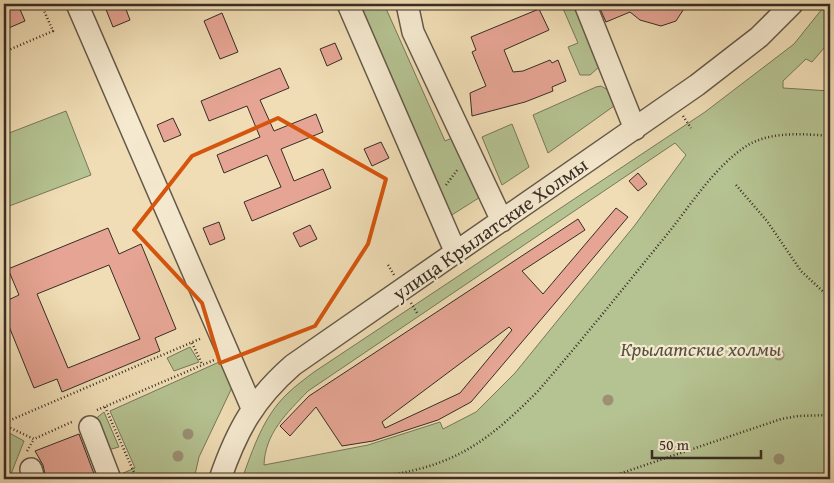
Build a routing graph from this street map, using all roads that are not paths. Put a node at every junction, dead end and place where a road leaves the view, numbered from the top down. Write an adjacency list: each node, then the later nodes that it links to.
1 (77, 4): 9 (street)
2 (348, 4): 8 (street)
3 (407, 4): 7 (street)
4 (585, 4): 6 (street)
5 (792, 4): 6 (street, улица Крылатские Холмы)
6 (635, 129): 7 (street, улица Крылатские Холмы)
7 (502, 221): 8 (street, улица Крылатские Холмы)
8 (456, 253): 9 (street, улица Крылатские Холмы)
9 (252, 408): 12 (street, улица Крылатские Холмы)
10 (88, 419): 11 (street)
11 (110, 479)
12 (220, 479)

